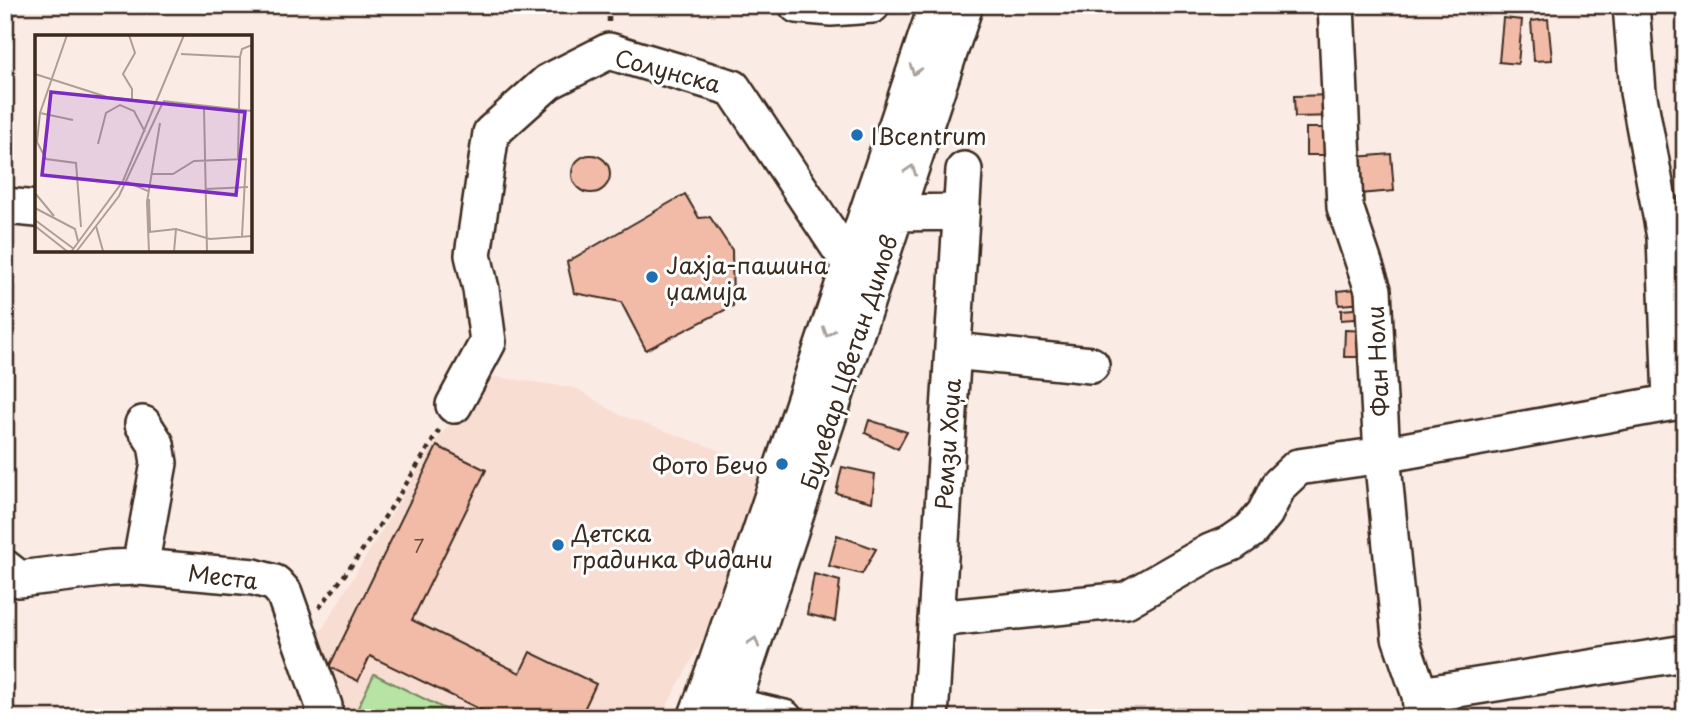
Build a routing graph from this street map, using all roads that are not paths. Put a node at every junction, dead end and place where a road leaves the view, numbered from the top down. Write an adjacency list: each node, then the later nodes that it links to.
1 (797, 5): 2 (street)
2 (872, 5)
3 (937, 5): 12 (street, Булевар Цветан Димов, one-way to 12)
4 (965, 5): 11 (street, Булевар Цветан Димов, one-way to 4)
5 (1336, 5): 18 (street, Фан Ноли)
6 (1631, 5): 15 (street)
7 (964, 170): 10 (street, Ремзи Хоџа)
8 (5, 206): 9 (street)
9 (35, 209)
10 (961, 212): 11 (street); 13 (street, Ремзи Хоџа)
11 (897, 213): 24 (street, Булевар Цветан Димов, one-way to 11)
12 (850, 264): 16 (street, Солунска); 24 (street, Булевар Цветан Димов, one-way to 24)
13 (953, 351): 14 (street); 21 (street, Ремзи Хоџа)
14 (1091, 365)
15 (1678, 400): 18 (street)
16 (454, 405)
17 (143, 424): 20 (street)
18 (1382, 455): 21 (street); 23 (street, Фан Ноли)
19 (5, 568): 20 (street)
20 (126, 568): 25 (street, Места)
21 (936, 619): 27 (street, Ремзи Хоџа)
22 (1685, 653): 23 (street)
23 (1421, 707)
24 (715, 710): 26 (street)
25 (323, 718)
26 (784, 718)
27 (930, 718)

